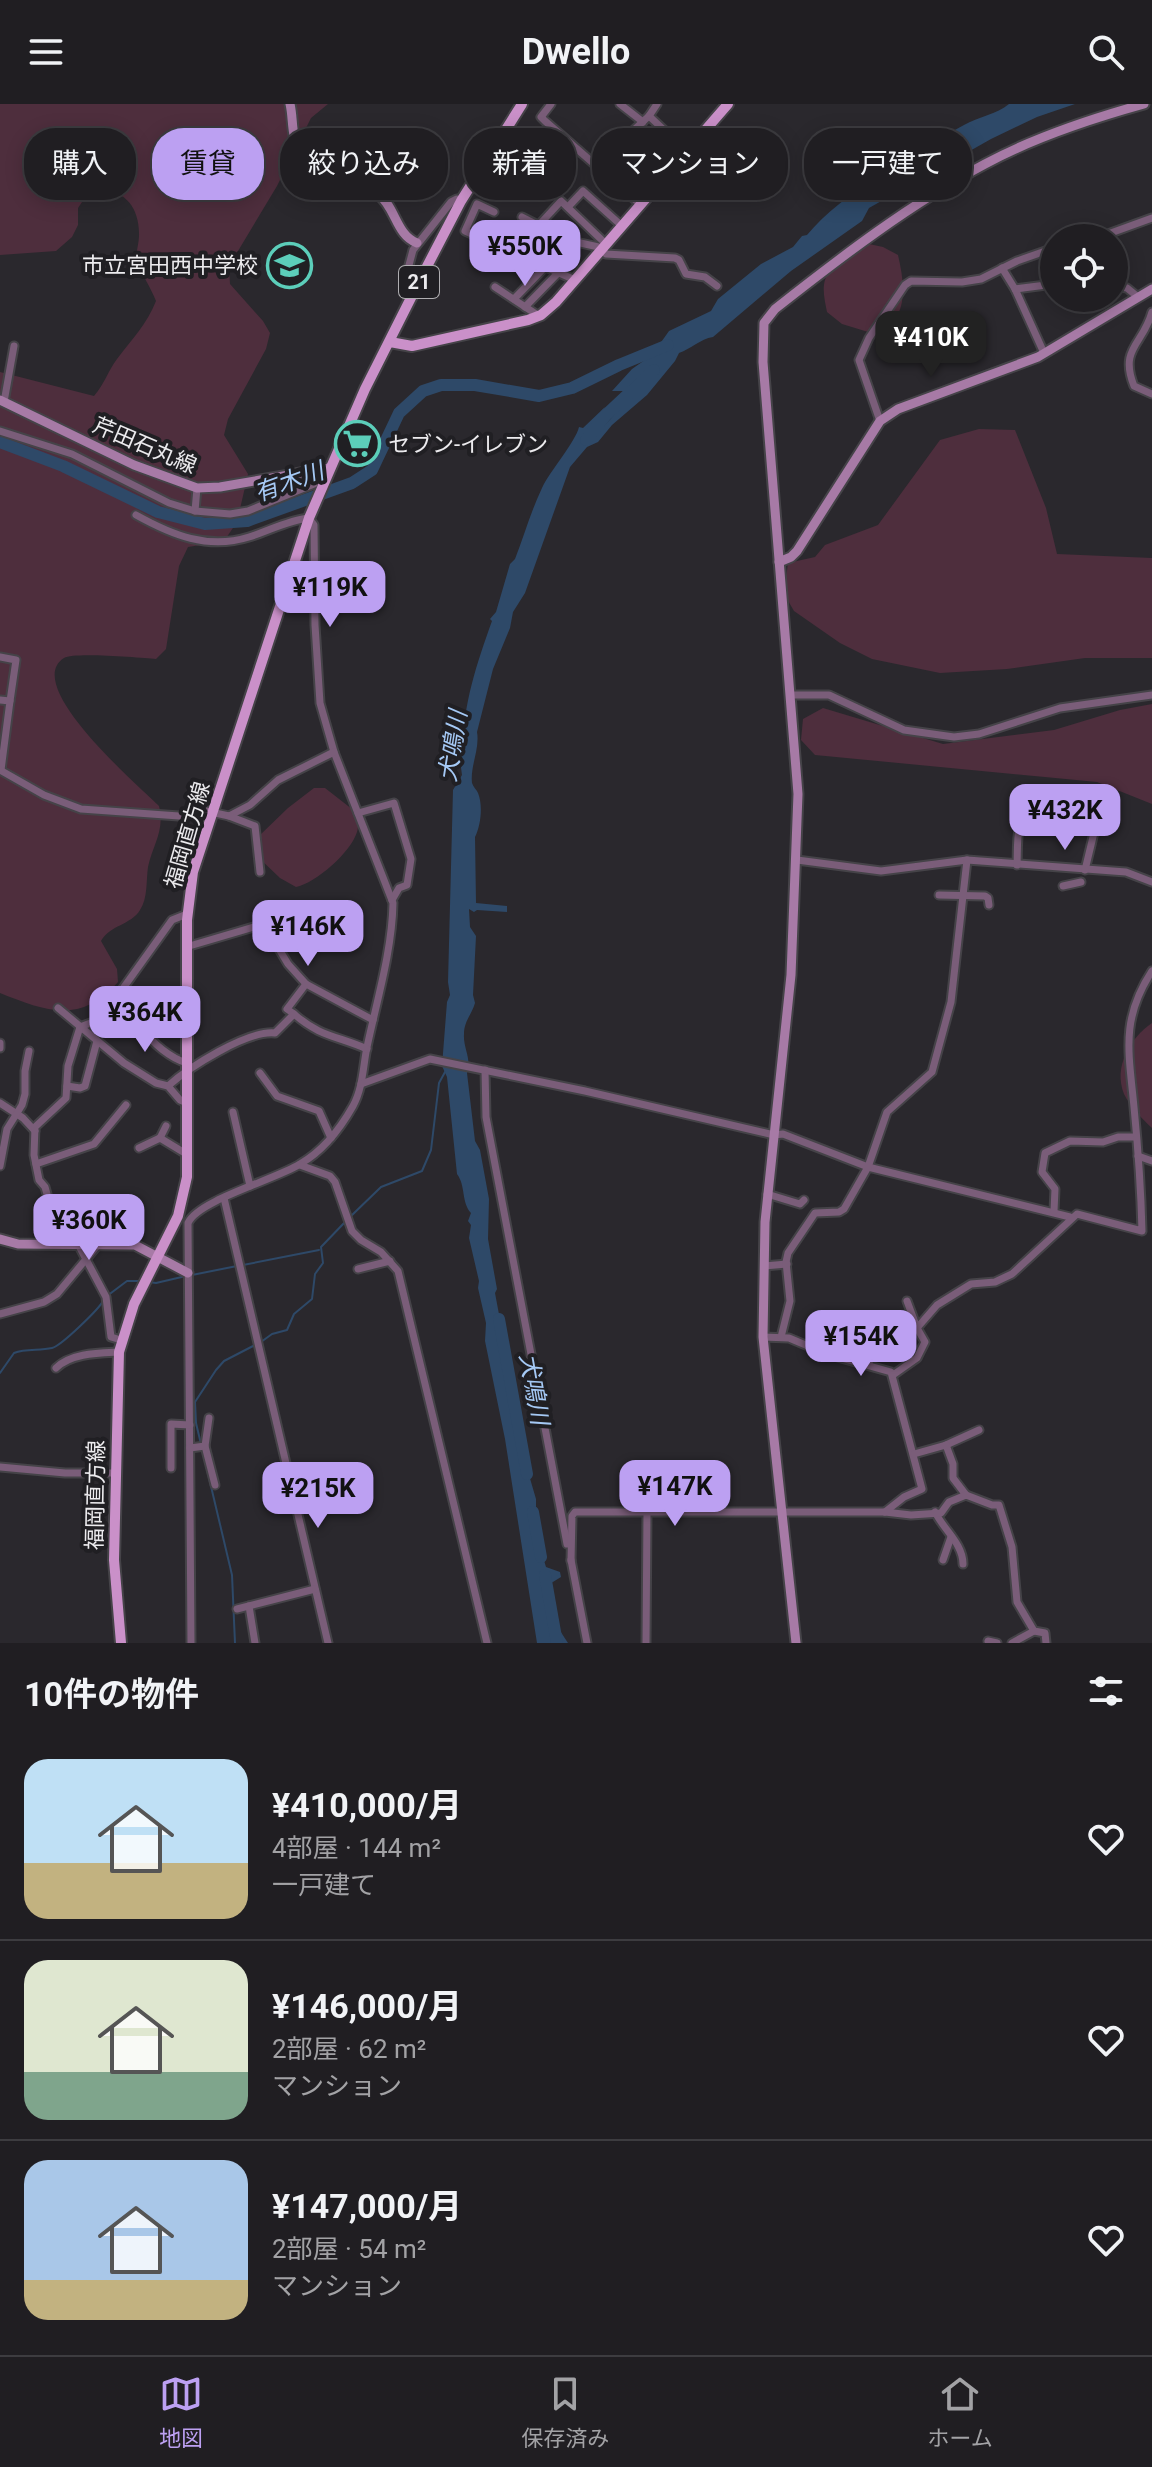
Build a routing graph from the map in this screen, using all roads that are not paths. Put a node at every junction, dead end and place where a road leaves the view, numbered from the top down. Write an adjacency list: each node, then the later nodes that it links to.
1 (290, 104): 22 (street)
2 (522, 104): 13 (main road, 福岡直方線 / 21)
3 (551, 104): 11 (street)
4 (620, 104): 8 (street)
5 (657, 104): 8 (street)
6 (728, 104): 14 (main road)
7 (1144, 104): 56 (street)
8 (646, 119): 9 (street); 10 (street)
9 (636, 128)
10 (658, 128)
11 (592, 162)
12 (635, 200): 14 (street)
13 (461, 201): 22 (street); 41 (main road, 福岡直方線 / 21)
14 (640, 204): 20 (main road)
15 (568, 207): 19 (street); 20 (street); 23 (street)
16 (494, 212): 25 (street)
17 (522, 217): 19 (street)
18 (1152, 218): 21 (street)
19 (539, 225): 23 (street)
20 (622, 226): 23 (main road)
21 (1128, 227)
22 (417, 243): 29 (street)
23 (604, 247): 28 (main road); 30 (street)
24 (1040, 253): 26 (street)
25 (545, 267): 27 (street); 37 (street)
26 (1002, 268): 33 (street); 46 (street)
27 (558, 273): 28 (street); 38 (street)
28 (575, 280): 40 (main road)
29 (404, 284)
30 (717, 286)
31 (1040, 286): 33 (street)
32 (495, 287): 37 (street)
33 (1015, 289): 43 (street)
34 (1128, 289): 36 (street)
35 (1152, 289): 36 (street)
36 (1138, 297): 43 (street)
37 (514, 299): 38 (street)
38 (525, 307): 40 (street)
39 (1152, 312): 44 (street)
40 (539, 316): 41 (main road)
41 (390, 342): 50 (main road, 福岡直方線 / 21)
42 (14, 346): 45 (street)
43 (1044, 353): 46 (street)
44 (1152, 394)
45 (2, 401): 48 (street, 芹田石丸線)
46 (880, 421): 56 (street)
47 (0, 431): 49 (street)
48 (103, 449): 49 (street); 52 (street, 芹田石丸線)
49 (95, 464): 53 (street)
50 (329, 468): 51 (main road, 福岡直方線 / 21); 52 (street, 芹田石丸線)
51 (319, 482): 53 (street); 55 (main road, 福岡直方線 / 21)
52 (197, 488): 53 (street)
53 (195, 511)
54 (136, 515): 55 (street)
55 (310, 515): 62 (street); 64 (main road, 福岡直方線 / 21)
56 (779, 562): 58 (street)
57 (0, 657): 61 (street)
58 (791, 695): 59 (street); 67 (street)
59 (1152, 695)
60 (0, 700): 61 (street)
61 (10, 701): 63 (street)
62 (334, 752): 65 (street); 66 (street)
63 (0, 766): 64 (street)
64 (212, 812): 66 (street); 79 (main road, 福岡直方線 / 21)
65 (358, 813): 77 (street); 77 (street)
66 (229, 816): 71 (street)
67 (797, 860): 68 (street); 104 (street)
68 (967, 860): 69 (street); 76 (street)
69 (1017, 865): 70 (street); 70 (street)
70 (1085, 870): 73 (street)
71 (260, 872)
72 (1081, 882): 74 (street)
73 (1152, 882)
74 (1063, 886)
75 (939, 895): 76 (street)
76 (964, 896): 78 (street); 115 (street)
77 (392, 900): 86 (street)
78 (989, 905)
79 (187, 914): 80 (main road, 福岡直方線 / 21); 85 (street)
80 (186, 947): 82 (street); 91 (main road, 福岡直方線 / 21)
81 (1152, 971): 105 (street)
82 (306, 984): 84 (street); 86 (street)
83 (58, 1008): 87 (street)
84 (294, 1014): 89 (street); 91 (street)
85 (101, 1019): 87 (street); 91 (street)
86 (373, 1020): 89 (street)
87 (80, 1027): 88 (street); 95 (street)
88 (97, 1041): 95 (street); 96 (street)
89 (367, 1049): 94 (street)
90 (29, 1051): 101 (street)
91 (187, 1066): 96 (street); 98 (main road, 福岡直方線 / 21)
92 (485, 1070): 94 (street); 104 (street); 163 (street)
93 (260, 1073): 107 (street)
94 (361, 1084): 107 (street)
95 (67, 1086): 103 (street)
96 (168, 1086): 98 (street)
97 (0, 1103): 101 (street)
98 (187, 1103): 109 (main road, 福岡直方線 / 21)
99 (126, 1105): 112 (street)
100 (233, 1112): 116 (street)
101 (16, 1113): 103 (street); 114 (street)
102 (166, 1126): 106 (street)
103 (35, 1131): 112 (street)
104 (774, 1135): 115 (street); 117 (street)
105 (1136, 1137): 110 (street); 120 (street)
106 (160, 1138): 108 (street); 109 (street)
107 (331, 1138): 113 (street)
108 (139, 1148)
109 (188, 1155): 128 (main road, 福岡直方線 / 21)
110 (1138, 1156): 111 (street); 122 (street)
111 (1152, 1161)
112 (36, 1164): 125 (street)
113 (300, 1165): 116 (street); 130 (street)
114 (0, 1166)
115 (868, 1167): 120 (street); 131 (street)
116 (250, 1186): 118 (street)
117 (767, 1194): 119 (street); 132 (street)
118 (224, 1198): 134 (street); 165 (street)
119 (804, 1200)
120 (1054, 1211): 121 (street)
121 (1070, 1217): 122 (street); 137 (street)
122 (1141, 1224): 123 (street)
123 (1152, 1224)
124 (0, 1239): 125 (street)
125 (63, 1245): 126 (street)
126 (79, 1246): 127 (street); 129 (street)
127 (97, 1246): 128 (street); 129 (street)
128 (158, 1256): 134 (street); 141 (main road, 福岡直方線 / 21)
129 (85, 1261): 136 (street); 141 (street)
130 (390, 1261): 133 (street); 173 (street)
131 (787, 1264): 132 (street); 140 (street)
132 (764, 1266): 139 (street)
133 (358, 1269)
134 (188, 1273): 146 (street)
135 (907, 1301): 137 (street)
136 (0, 1314)
137 (917, 1328): 144 (street)
138 (871, 1333): 142 (street)
139 (763, 1337): 140 (street); 158 (street)
140 (781, 1337): 142 (street)
141 (120, 1346): 143 (street); 154 (main road, 福岡直方線 / 21)
142 (869, 1365): 144 (street)
143 (56, 1368)
144 (893, 1375): 151 (street)
145 (209, 1418): 149 (street)
146 (190, 1425): 150 (street); 153 (street)
147 (979, 1430): 148 (street)
148 (946, 1445): 151 (street); 156 (street)
149 (205, 1446): 150 (street); 155 (street)
150 (190, 1448): 170 (street)
151 (914, 1454): 159 (street)
152 (0, 1467): 154 (street)
153 (171, 1468)
154 (115, 1473): 169 (main road, 福岡直方線 / 21)
155 (215, 1485)
156 (966, 1495): 160 (street); 168 (street)
157 (647, 1512): 158 (street); 163 (street); 175 (street)
158 (782, 1512): 159 (street); 176 (street)
159 (885, 1512): 160 (street)
160 (935, 1512): 161 (street)
161 (951, 1537): 162 (street); 164 (street)
162 (943, 1560)
163 (571, 1561): 174 (street)
164 (963, 1564)
165 (315, 1589): 166 (street); 172 (street)
166 (249, 1606): 167 (street); 171 (street)
167 (237, 1609)
168 (1034, 1631): 177 (street); 178 (street)
169 (121, 1643)
170 (191, 1643)
171 (255, 1643)
172 (328, 1643)
173 (487, 1643)
174 (587, 1643)
175 (646, 1643)
176 (796, 1643)
177 (1012, 1643)
178 (1046, 1643)

